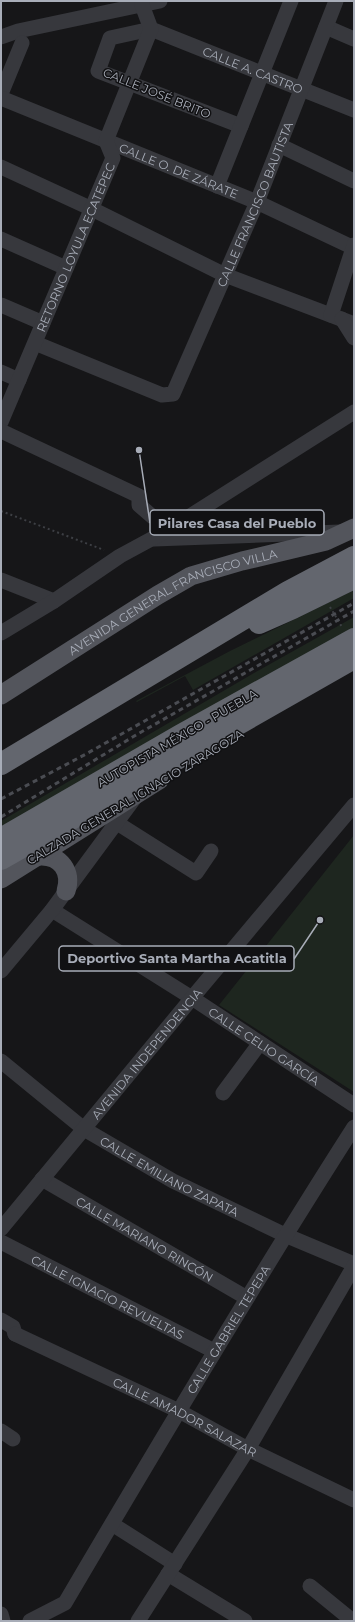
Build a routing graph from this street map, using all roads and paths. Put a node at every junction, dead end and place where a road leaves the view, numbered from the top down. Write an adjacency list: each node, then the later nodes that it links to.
1 (160, 1): 4 (street)
2 (291, 1): 10 (street)
3 (336, 1): 5 (street, CALLE FRANCISCO BAUTISTA)
4 (142, 5): 6 (street); 7 (street)
5 (326, 27): 8 (street); 12 (street, CALLE FRANCISCO BAUTISTA)
6 (151, 30): 10 (street, CALLE A. CASTRO); 11 (street); 11 (street, CALLE JOSÉ BRITO)
7 (1, 37)
8 (354, 39)
9 (22, 43): 13 (street)
10 (262, 72): 12 (street, CALLE A. CASTRO); 16 (street)
11 (129, 83): 16 (street, CALLE JOSÉ BRITO); 17 (street)
12 (302, 89): 15 (street, CALLE A. CASTRO); 18 (street, CALLE FRANCISCO BAUTISTA)
13 (1, 94)
14 (1, 98): 17 (street, CALLE O. DE ZÁRATE)
15 (354, 110)
16 (241, 126): 21 (street)
17 (106, 141): 21 (street, CALLE O. DE ZÁRATE); 23 (street, RETORNO LOYULA ECATEPEC)
18 (279, 145): 20 (street); 22 (street, CALLE FRANCISCO BAUTISTA)
19 (1, 167): 23 (street)
20 (354, 181)
21 (217, 186): 22 (street, CALLE O. DE ZÁRATE)
22 (257, 202): 25 (street, CALLE O. DE ZÁRATE); 27 (street, CALLE FRANCISCO BAUTISTA)
23 (92, 209): 26 (street, RETORNO LOYULA ECATEPEC); 27 (street)
24 (1, 240): 26 (street)
25 (354, 247): 29 (street)
26 (66, 268): 30 (street, RETORNO LOYULA ECATEPEC)
27 (225, 275): 29 (street); 32 (street, CALLE FRANCISCO BAUTISTA)
28 (1, 305): 30 (street)
29 (342, 319): 31 (street)
30 (43, 323): 32 (street, RETORNO LOYULA ECATEPEC)
31 (354, 338)
32 (35, 343): 34 (street, RETORNO LOYULA ECATEPEC)
33 (1, 372): 34 (street)
34 (19, 380): 36 (street, RETORNO LOYULA ECATEPEC)
35 (354, 412): 39 (street)
36 (1, 422)
37 (1, 431): 39 (street)
38 (1, 511): 42 (path)
39 (168, 530): 41 (street)
40 (352, 530): 41 (street); 52 (main road, AVENIDA GENERAL FRANCISCO VILLA)
41 (150, 539): 42 (street)
42 (120, 556): 46 (street)
43 (354, 557): 49 (highway)
44 (354, 578): 49 (highway)
45 (1, 580): 46 (street)
46 (54, 601): 47 (street)
47 (3, 633)
48 (354, 639): 58 (highway, AUTOPISTA MÉXICO - PUEBLA)
49 (190, 652): 53 (highway)
50 (354, 658): 54 (highway, CALZADA GENERAL IGNACIO ZARAGOZA)
51 (354, 670): 55 (main road, CALZADA GENERAL IGNACIO ZARAGOZA)
52 (1, 695)
53 (1, 764)
54 (168, 765): 55 (highway); 61 (highway)
55 (139, 793): 57 (street); 60 (main road, CALZADA GENERAL IGNACIO ZARAGOZA)
56 (354, 805): 66 (street, AVENIDA INDEPENDENCIA)
57 (117, 823): 59 (street); 63 (street)
58 (1, 839)
59 (211, 851)
60 (40, 856): 62 (main road, CALZADA GENERAL IGNACIO ZARAGOZA); 63 (main road)
61 (1, 859)
62 (1, 879)
63 (66, 891): 64 (street)
64 (52, 910): 65 (street); 66 (street, CALLE CELIO GARCÍA)
65 (1, 971)
66 (192, 998): 67 (street, CALLE CELIO GARCÍA); 72 (street, AVENIDA INDEPENDENCIA)
67 (260, 1043): 69 (street); 70 (street, CALLE CELIO GARCÍA)
68 (1, 1061): 72 (street, CALLE EMILIANO ZAPATA)
69 (223, 1093)
70 (354, 1105)
71 (354, 1127): 75 (street, CALLE GABRIEL TEPEPA)
72 (84, 1129): 73 (street, AVENIDA INDEPENDENCIA); 75 (street, CALLE EMILIANO ZAPATA)
73 (42, 1179): 74 (street, AVENIDA INDEPENDENCIA); 78 (street, CALLE MARIANO RINCÓN)
74 (1, 1229)
75 (285, 1235): 77 (street, CALLE EMILIANO ZAPATA); 78 (street, CALLE GABRIEL TEPEPA)
76 (1, 1242): 81 (street, CALLE IGNACIO REVUELTAS)
77 (354, 1265): 83 (street)
78 (247, 1298): 81 (street, CALLE GABRIEL TEPEPA)
79 (1, 1320): 80 (street, CALLE AMADOR SALAZAR)
80 (8, 1334): 82 (street, CALLE AMADOR SALAZAR)
81 (214, 1351): 82 (street, CALLE GABRIEL TEPEPA)
82 (179, 1411): 83 (street, CALLE AMADOR SALAZAR); 85 (street, CALLE GABRIEL TEPEPA)
83 (248, 1448): 84 (street, CALLE AMADOR SALAZAR); 86 (street)
84 (354, 1500)
85 (112, 1524): 86 (street); 91 (street, CALLE GABRIEL TEPEPA)
86 (171, 1569): 92 (street); 93 (street)
87 (310, 1586): 89 (street)
88 (1, 1614): 90 (street)
89 (349, 1616)
90 (3, 1621)
91 (30, 1621)
92 (138, 1621)
93 (245, 1621)

